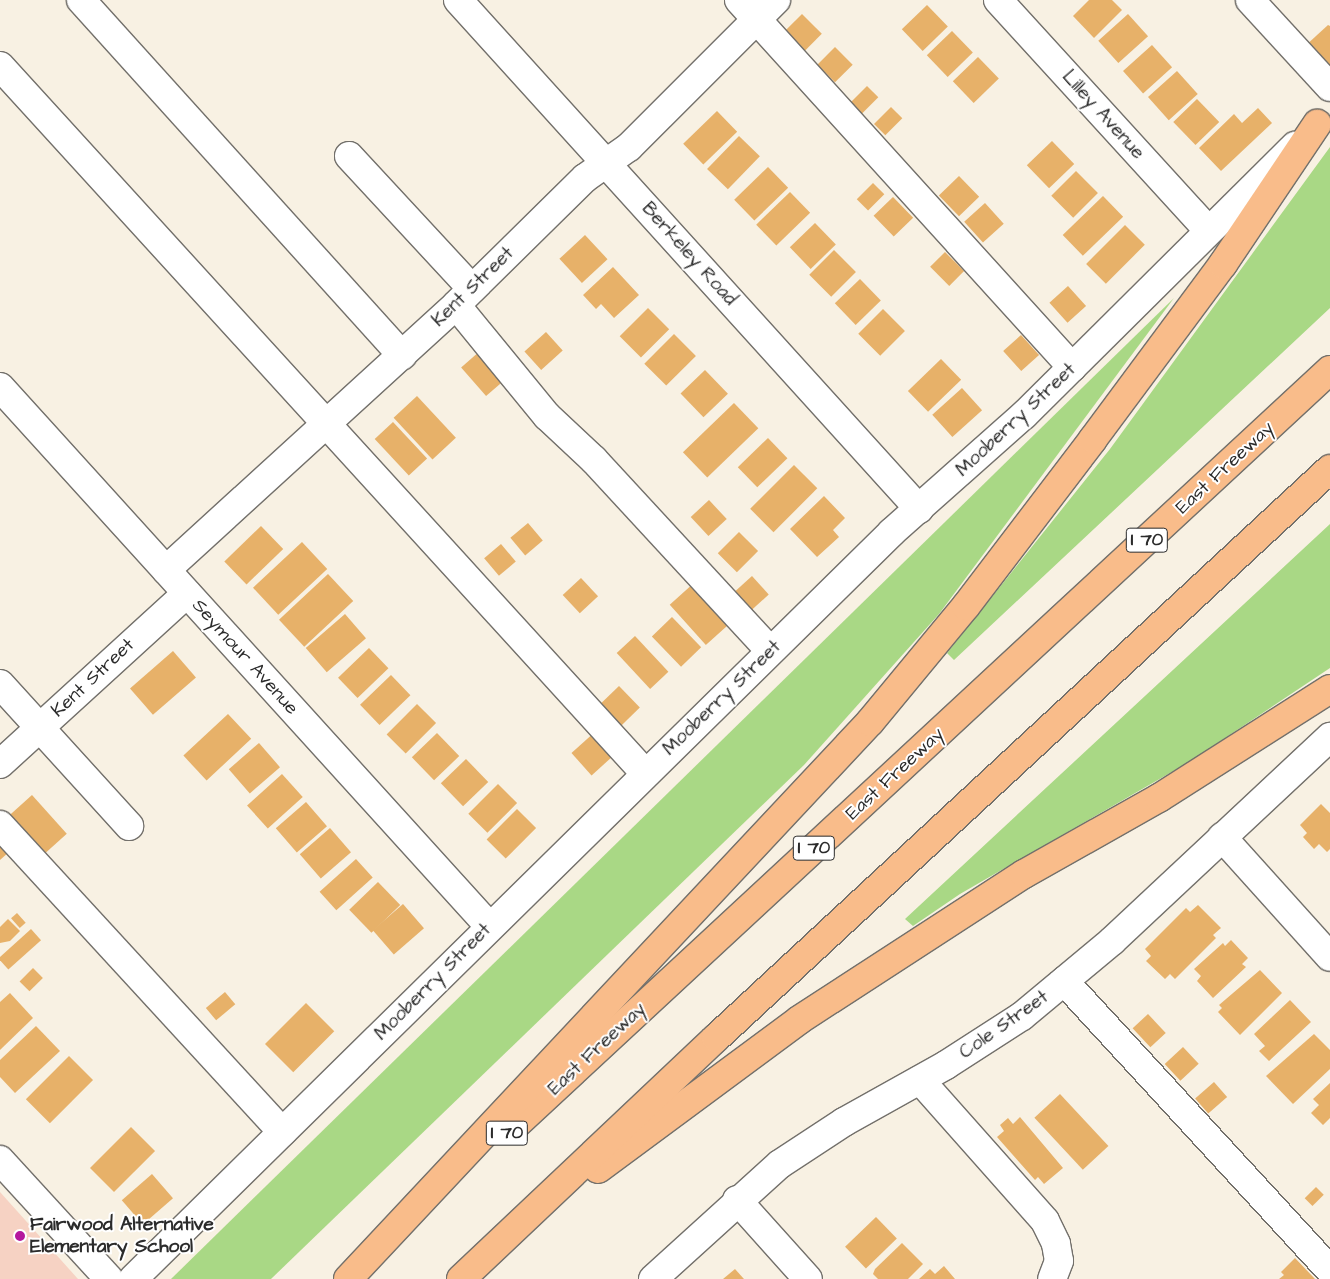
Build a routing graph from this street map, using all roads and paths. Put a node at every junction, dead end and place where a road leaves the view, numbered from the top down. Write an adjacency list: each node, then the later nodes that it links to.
1 (81, 0): 14 (street)
2 (458, 0): 11 (street, Berkeley Road)
3 (776, 0): 6 (street, Kent Street)
4 (998, 0): 12 (street, Lilley Avenue)
5 (1250, 0): 8 (street)
6 (747, 10): 11 (street, Kent Street); 15 (street)
7 (0, 66): 18 (street)
8 (1330, 87)
9 (1317, 124): 12 (street, Mooberry Street); 45 (highway)
10 (349, 156): 13 (street)
11 (607, 163): 13 (street, Kent Street); 20 (street, Berkeley Road)
12 (1208, 230): 15 (street, Mooberry Street)
13 (464, 297): 14 (street, Kent Street); 23 (street)
14 (402, 355): 18 (street, Kent Street)
15 (1072, 367): 20 (street, Mooberry Street)
16 (1330, 370): 45 (highway, East Freeway / I 70)
17 (0, 387): 21 (street, Seymour Avenue)
18 (327, 423): 21 (street, Kent Street); 29 (street)
19 (1330, 469): 40 (highway)
20 (919, 509): 23 (street, Mooberry Street)
21 (166, 570): 22 (street, Seymour Avenue)
22 (187, 593): 26 (street, Kent Street); 33 (street, Seymour Avenue)
23 (770, 651): 29 (street, Mooberry Street)
24 (0, 684): 26 (street)
25 (1330, 689): 40 (highway)
26 (40, 727): 28 (street, Kent Street); 31 (street)
27 (1330, 737): 32 (street, Cole Street)
28 (0, 764)
29 (645, 773): 33 (street, Mooberry Street)
30 (0, 825): 37 (street)
31 (129, 826)
32 (1222, 837): 34 (street); 35 (street, Cole Street)
33 (489, 926): 37 (street, Mooberry Street)
34 (1330, 957)
35 (1064, 981): 36 (street, Cole Street); 41 (street)
36 (920, 1080): 39 (street, Cole Street); 42 (street)
37 (282, 1132): 44 (street, Mooberry Street)
38 (0, 1160): 43 (street)
39 (737, 1200): 47 (street, Cole Street); 48 (street)
40 (498, 1245): 46 (highway)
41 (1330, 1270)
42 (1061, 1273)
43 (109, 1279)
44 (133, 1279)
45 (348, 1279)
46 (461, 1279)
47 (653, 1279)
48 (808, 1279)

